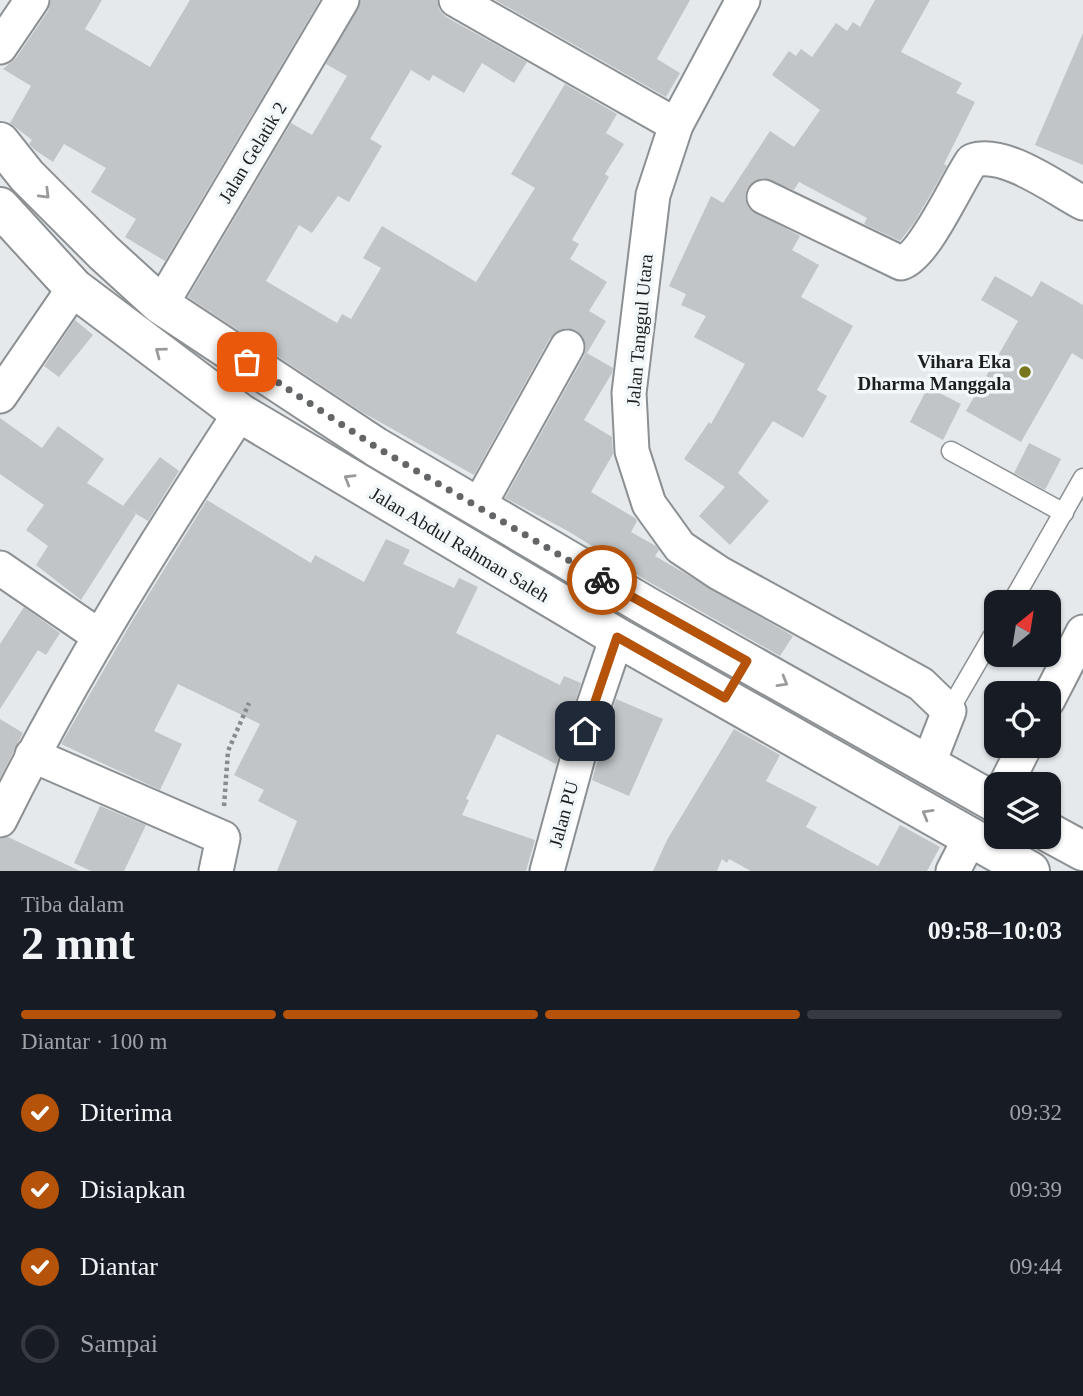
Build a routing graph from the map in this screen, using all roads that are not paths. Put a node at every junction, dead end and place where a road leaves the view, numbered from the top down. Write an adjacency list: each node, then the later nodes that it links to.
1 (32, 0): 5 (street)
2 (342, 0): 12 (street, Jalan Gelatik 2)
3 (457, 0): 6 (street)
4 (743, 0): 6 (street, Jalan Tanggul Utara)
5 (0, 47)
6 (676, 125): 29 (street, Jalan Tanggul Utara)
7 (0, 142): 12 (highway, Jalan Abdul Rahman Saleh, one-way to 12)
8 (764, 197): 9 (street)
9 (1083, 203)
10 (0, 207): 11 (highway, Jalan Abdul Rahman Saleh)
11 (74, 288): 14 (street); 15 (highway, Jalan Abdul Rahman Saleh, one-way to 11)
12 (161, 305): 18 (highway, Jalan Abdul Rahman Saleh)
13 (567, 347): 18 (street)
14 (0, 396)
15 (240, 413): 23 (street); 24 (highway, Jalan Abdul Rahman Saleh, one-way to 15)
16 (951, 451): 19 (lane)
17 (1083, 478): 19 (lane)
18 (478, 507): 26 (highway, Jalan Abdul Rahman Saleh)
19 (1064, 513): 21 (lane)
20 (0, 568): 23 (street)
21 (1019, 590)
22 (1083, 632): 27 (street)
23 (99, 636): 30 (street)
24 (617, 637): 28 (highway, Jalan Abdul Rahman Saleh); 38 (street, Jalan PU)
25 (984, 651): 29 (lane)
26 (747, 661): 28 (highway); 31 (highway, Jalan Abdul Rahman Saleh, one-way to 31)
27 (1058, 681)
28 (725, 698): 34 (highway, Jalan Abdul Rahman Saleh, one-way to 28)
29 (949, 711): 31 (street)
30 (32, 755): 33 (street); 37 (street)
31 (928, 765): 32 (highway, Jalan Abdul Rahman Saleh)
32 (984, 796)
33 (0, 820)
34 (970, 838): 39 (street); 40 (highway, Jalan Abdul Rahman Saleh)
35 (1061, 839): 36 (highway)
36 (1083, 851)
37 (216, 871)
38 (547, 871)
39 (953, 871)
40 (1030, 871)

